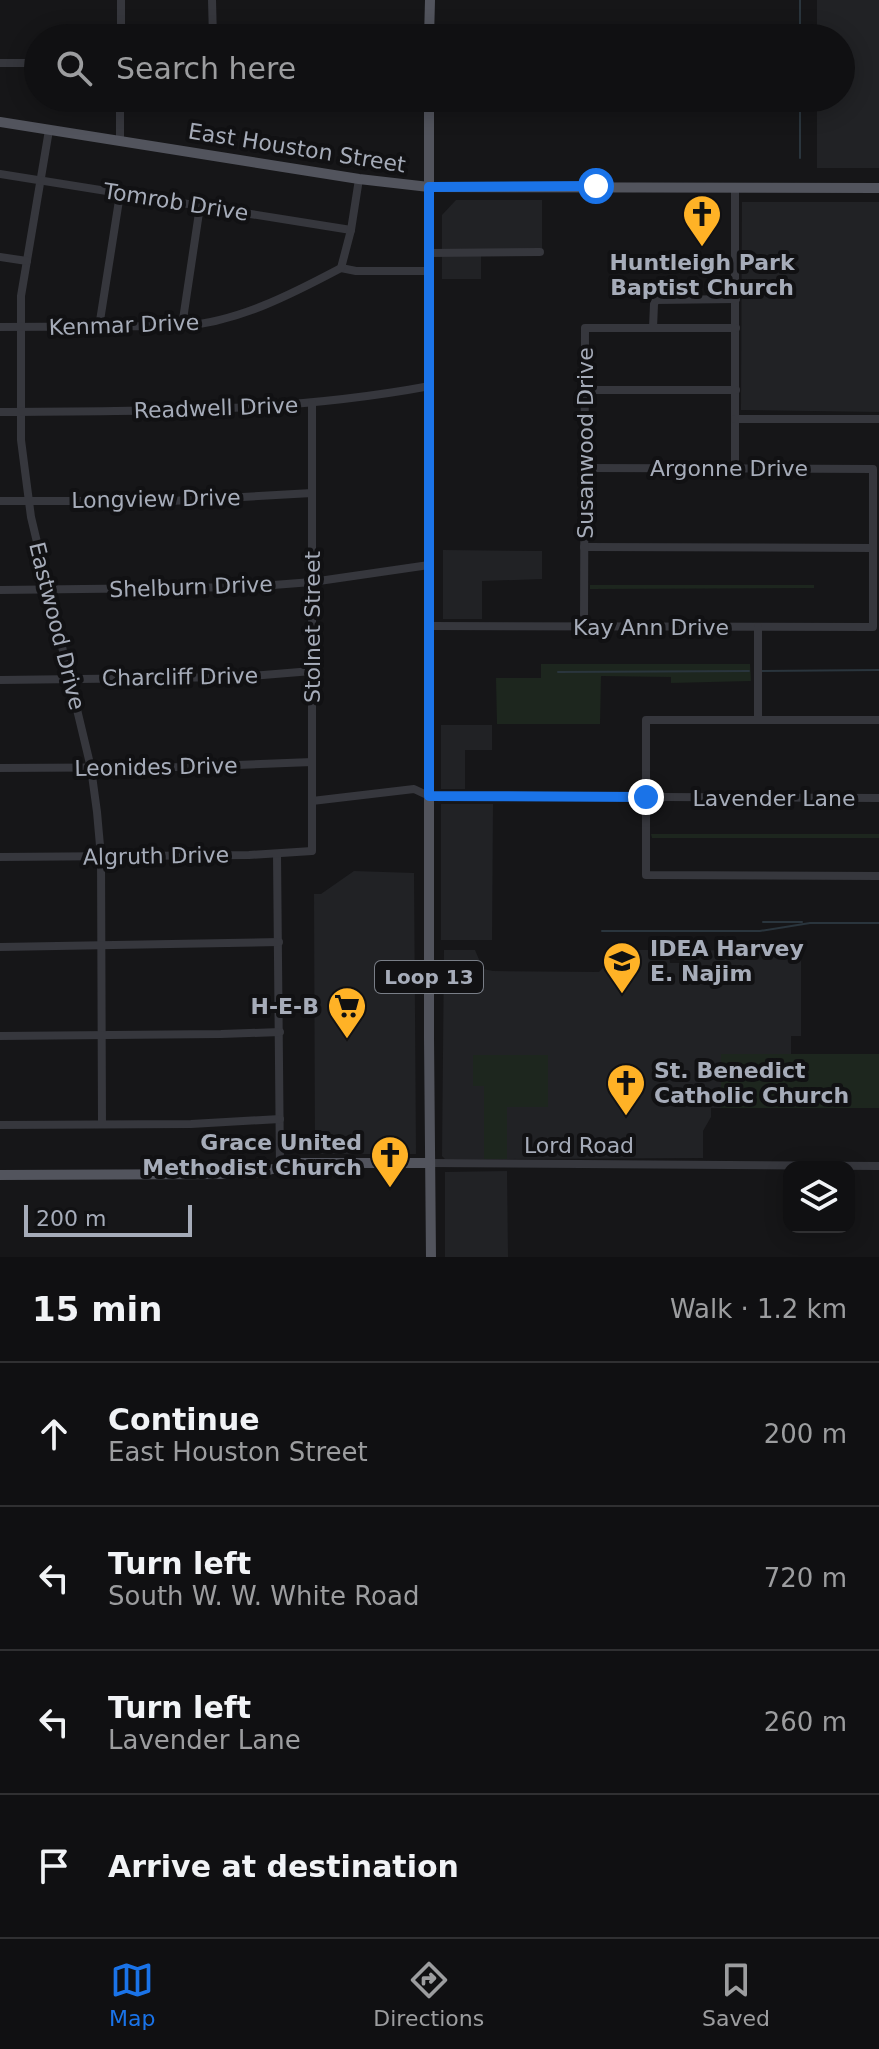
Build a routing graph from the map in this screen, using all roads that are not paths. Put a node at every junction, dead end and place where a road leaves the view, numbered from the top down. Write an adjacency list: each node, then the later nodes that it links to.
1 (121, 0): 4 (street)
2 (212, 0): 5 (street)
3 (430, 0): 6 (main road)
4 (121, 24)
5 (213, 24)
6 (429, 24)
7 (0, 63): 8 (street)
8 (24, 63)
9 (120, 112): 13 (street)
10 (429, 112): 17 (main road, Loop 13)
11 (0, 122): 12 (main road, East Houston Street)
12 (49, 130): 13 (main road, East Houston Street); 16 (street, Eastwood Drive)
13 (120, 141): 15 (main road, East Houston Street)
14 (0, 174): 16 (street, Tomrob Drive)
15 (359, 179): 17 (main road, East Houston Street); 22 (street)
16 (41, 181): 20 (street, Tomrob Drive); 26 (street, Eastwood Drive)
17 (429, 187): 18 (main road, East Houston Street); 24 (main road, Loop 13)
18 (735, 187): 19 (main road, East Houston Street); 29 (street)
19 (879, 188)
20 (120, 194): 21 (street, Tomrob Drive); 33 (street)
21 (200, 206): 22 (street, Tomrob Drive); 30 (street)
22 (351, 230): 27 (street)
23 (540, 252): 24 (street)
24 (429, 253): 28 (main road, Loop 13)
25 (0, 257): 26 (street)
26 (27, 261): 32 (street, Eastwood Drive)
27 (341, 268): 28 (street); 30 (street, Kenmar Drive)
28 (429, 271): 36 (main road, Loop 13)
29 (736, 299): 34 (street); 35 (street)
30 (182, 326): 33 (street, Kenmar Drive)
31 (0, 327): 32 (street, Kenmar Drive)
32 (21, 327): 33 (street, Kenmar Drive); 41 (street, Eastwood Drive)
33 (99, 327)
34 (653, 328): 35 (street, Susanwood Drive); 37 (street, Susanwood Drive)
35 (736, 328): 38 (street)
36 (430, 386): 39 (street, Readwell Drive); 51 (main road, Loop 13)
37 (585, 390): 38 (street); 44 (street, Susanwood Drive)
38 (736, 390): 42 (street)
39 (312, 403): 41 (street, Readwell Drive); 46 (street, Stolnet Street)
40 (0, 412): 41 (street, Readwell Drive)
41 (21, 412): 48 (street, Eastwood Drive)
42 (735, 419): 43 (street); 45 (street)
43 (879, 419)
44 (585, 468): 45 (street, Argonne Drive); 49 (street, Susanwood Drive)
45 (735, 468): 50 (street, Argonne Drive)
46 (312, 493): 48 (street, Longview Drive); 52 (street, Stolnet Street)
47 (0, 501): 48 (street, Longview Drive)
48 (28, 501): 54 (street, Eastwood Drive)
49 (584, 547): 50 (street); 56 (street, Susanwood Drive)
50 (873, 548): 57 (street, Kay Ann Drive)
51 (429, 565): 52 (street, Shelburn Drive); 55 (main road, Loop 13)
52 (312, 582): 54 (street, Shelburn Drive); 58 (street, Stolnet Street)
53 (0, 590): 54 (street, Shelburn Drive)
54 (48, 590): 59 (street, Eastwood Drive)
55 (430, 626): 56 (street, Kay Ann Drive); 66 (main road, Loop 13)
56 (584, 626): 57 (street, Kay Ann Drive)
57 (758, 627): 61 (street)
58 (312, 671): 59 (street, Charcliff Drive); 63 (street, Stolnet Street)
59 (70, 679): 60 (street, Charcliff Drive); 65 (street, Eastwood Drive)
60 (0, 680)
61 (758, 720): 62 (street); 67 (street)
62 (879, 720)
63 (312, 762): 65 (street, Leonides Drive); 69 (street, Stolnet Street)
64 (0, 768): 65 (street, Leonides Drive)
65 (91, 768): 73 (street, Eastwood Drive)
66 (429, 796): 67 (street, Lavender Lane); 69 (street); 84 (main road, Loop 13)
67 (646, 797): 68 (street, Lavender Lane); 74 (street)
68 (879, 798)
69 (312, 801): 70 (street, Stolnet Street)
70 (312, 851): 71 (street, Algruth Drive)
71 (277, 854): 73 (street, Algruth Drive); 75 (street)
72 (0, 857): 73 (street, Algruth Drive)
73 (101, 857): 77 (street, Eastwood Drive)
74 (879, 876)
75 (279, 942): 77 (street); 78 (street)
76 (0, 947): 77 (street)
77 (101, 947): 79 (street, Eastwood Drive)
78 (280, 1032): 79 (street); 81 (street)
79 (101, 1035): 80 (street); 82 (street, Eastwood Drive)
80 (0, 1036)
81 (280, 1119): 82 (street); 86 (street)
82 (102, 1124): 83 (street)
83 (0, 1125)
84 (429, 1163): 85 (street, Lord Road); 86 (main road, Lord Road); 88 (main road, Loop 13)
85 (879, 1166)
86 (280, 1167): 87 (main road, Lord Road)
87 (0, 1175)
88 (431, 1257)

